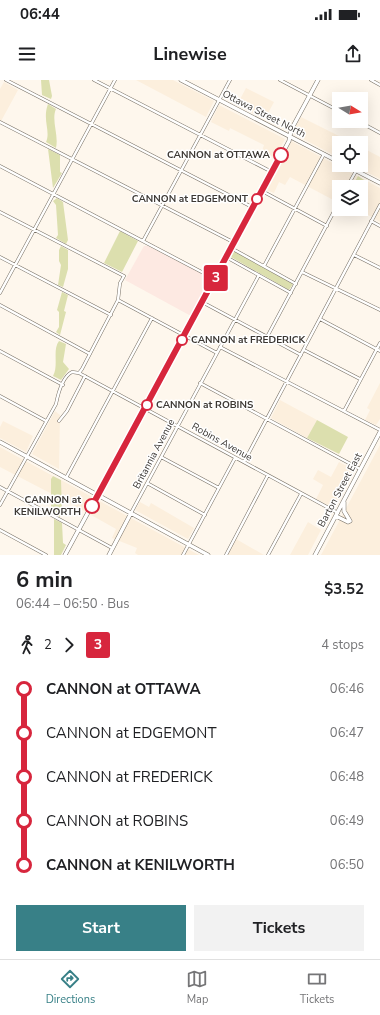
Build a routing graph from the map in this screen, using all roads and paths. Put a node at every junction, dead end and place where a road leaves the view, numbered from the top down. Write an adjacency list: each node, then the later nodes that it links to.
1 (6, 80): 15 (street)
2 (94, 80): 10 (street)
3 (115, 80): 10 (street)
4 (181, 80): 12 (main road, Ottawa Street North)
5 (230, 80): 12 (street)
6 (280, 80): 11 (street)
7 (318, 80): 11 (main road)
8 (371, 80): 9 (street)
9 (380, 85)
10 (110, 89): 15 (street); 18 (street)
11 (309, 95): 13 (street); 19 (main road)
12 (220, 100): 18 (street); 19 (main road, Ottawa Street North)
13 (332, 107)
14 (0, 122): 22 (street)
15 (91, 124): 22 (street); 24 (street)
16 (368, 126): 17 (street)
17 (380, 133)
18 (200, 135): 24 (street); 25 (street)
19 (290, 136): 20 (main road, Ottawa Street North); 25 (main road)
20 (324, 154): 21 (main road, Ottawa Street North); 33 (street)
21 (332, 158)
22 (73, 159): 29 (street); 31 (street)
23 (0, 166): 29 (street)
24 (182, 171): 31 (street); 32 (street)
25 (272, 172): 28 (main road)
26 (358, 172): 27 (main road)
27 (380, 183)
28 (262, 190): 32 (main road); 33 (street)
29 (54, 194): 39 (street); 40 (street)
30 (380, 205): 36 (street)
31 (162, 206): 40 (street); 41 (street)
32 (252, 208): 41 (main road)
33 (294, 208): 37 (street); 47 (street)
34 (0, 212): 39 (street)
35 (332, 216): 37 (street)
36 (371, 221): 38 (street); 43 (street)
37 (327, 226): 49 (street)
38 (380, 226)
39 (35, 230): 46 (street); 56 (street)
40 (143, 241): 51 (street)
41 (234, 242): 42 (main road)
42 (231, 248): 45 (main road); 47 (street)
43 (354, 254): 48 (street); 53 (street)
44 (0, 257): 46 (street)
45 (226, 257): 50 (street); 51 (main road)
46 (15, 265): 54 (street); 60 (street)
47 (264, 266): 52 (street)
48 (380, 268)
49 (302, 272): 52 (street); 53 (street)
50 (259, 275): 55 (street); 63 (street, Britannia Avenue)
51 (215, 279): 57 (main road)
52 (296, 284): 55 (street)
53 (336, 288): 59 (street); 62 (street)
54 (0, 293)
55 (291, 293): 65 (street)
56 (118, 300): 60 (street); 61 (street)
57 (202, 302): 63 (street); 64 (main road)
58 (0, 305): 72 (street)
59 (380, 310)
60 (111, 315): 72 (street)
61 (152, 318): 64 (street); 80 (street)
62 (320, 319): 68 (street); 69 (street)
63 (235, 320): 65 (street); 67 (street, Britannia Avenue)
64 (185, 336): 71 (street); 82 (main road)
65 (267, 337): 73 (street)
66 (380, 343): 69 (street)
67 (220, 347): 71 (street, Britannia Avenue); 77 (street)
68 (304, 350): 73 (street); 76 (street)
69 (378, 350): 76 (street)
70 (0, 351): 79 (street)
71 (217, 353): 78 (street, Britannia Avenue)
72 (90, 354): 74 (street)
73 (301, 355): 77 (street)
74 (79, 372): 75 (street, Robins Avenue); 79 (street)
75 (86, 376): 80 (street, Robins Avenue); 86 (street)
76 (360, 379): 83 (street)
77 (287, 382): 83 (street); 84 (street)
78 (200, 383): 84 (street); 87 (street, Britannia Avenue)
79 (63, 385): 85 (street)
80 (113, 392): 82 (street, Robins Avenue); 96 (street)
81 (0, 396): 85 (street)
82 (145, 408): 87 (street, Robins Avenue); 102 (main road)
83 (344, 411): 88 (street)
84 (267, 419): 93 (street); 94 (street)
85 (46, 421): 90 (street)
86 (59, 421)
87 (178, 426): 91 (street, Britannia Avenue); 92 (street, Robins Avenue)
88 (380, 431): 94 (main road, Barton Street East)
89 (0, 442): 90 (main road)
90 (26, 456): 96 (main road); 100 (street)
91 (161, 456): 97 (street, Britannia Avenue); 99 (street)
92 (235, 458): 93 (street, Robins Avenue); 99 (street)
93 (244, 462): 95 (street, Robins Avenue)
94 (360, 469): 103 (main road, Barton Street East)
95 (268, 475): 101 (street, Robins Avenue); 117 (street)
96 (66, 478): 102 (main road)
97 (147, 483): 105 (street, Britannia Avenue); 107 (street)
98 (0, 487): 100 (street)
99 (219, 488): 107 (street)
100 (8, 491): 104 (street); 109 (street)
101 (301, 494): 106 (street, Robins Avenue); 118 (street)
102 (99, 495): 105 (main road); 109 (main road)
103 (344, 500): 106 (main road, Barton Street East); 106 (main road)
104 (0, 505)
105 (131, 513): 110 (main road); 111 (main road, Britannia Avenue)
106 (337, 514): 119 (main road, Barton Street East)
107 (205, 515): 110 (street)
108 (0, 530): 112 (street)
109 (79, 530): 111 (street); 113 (main road)
110 (189, 544): 115 (street); 116 (main road)
111 (112, 548): 114 (main road, Britannia Avenue)
112 (46, 555)
113 (65, 555)
114 (109, 555)
115 (183, 555)
116 (208, 555)
117 (226, 555)
118 (268, 555)
119 (315, 555)

